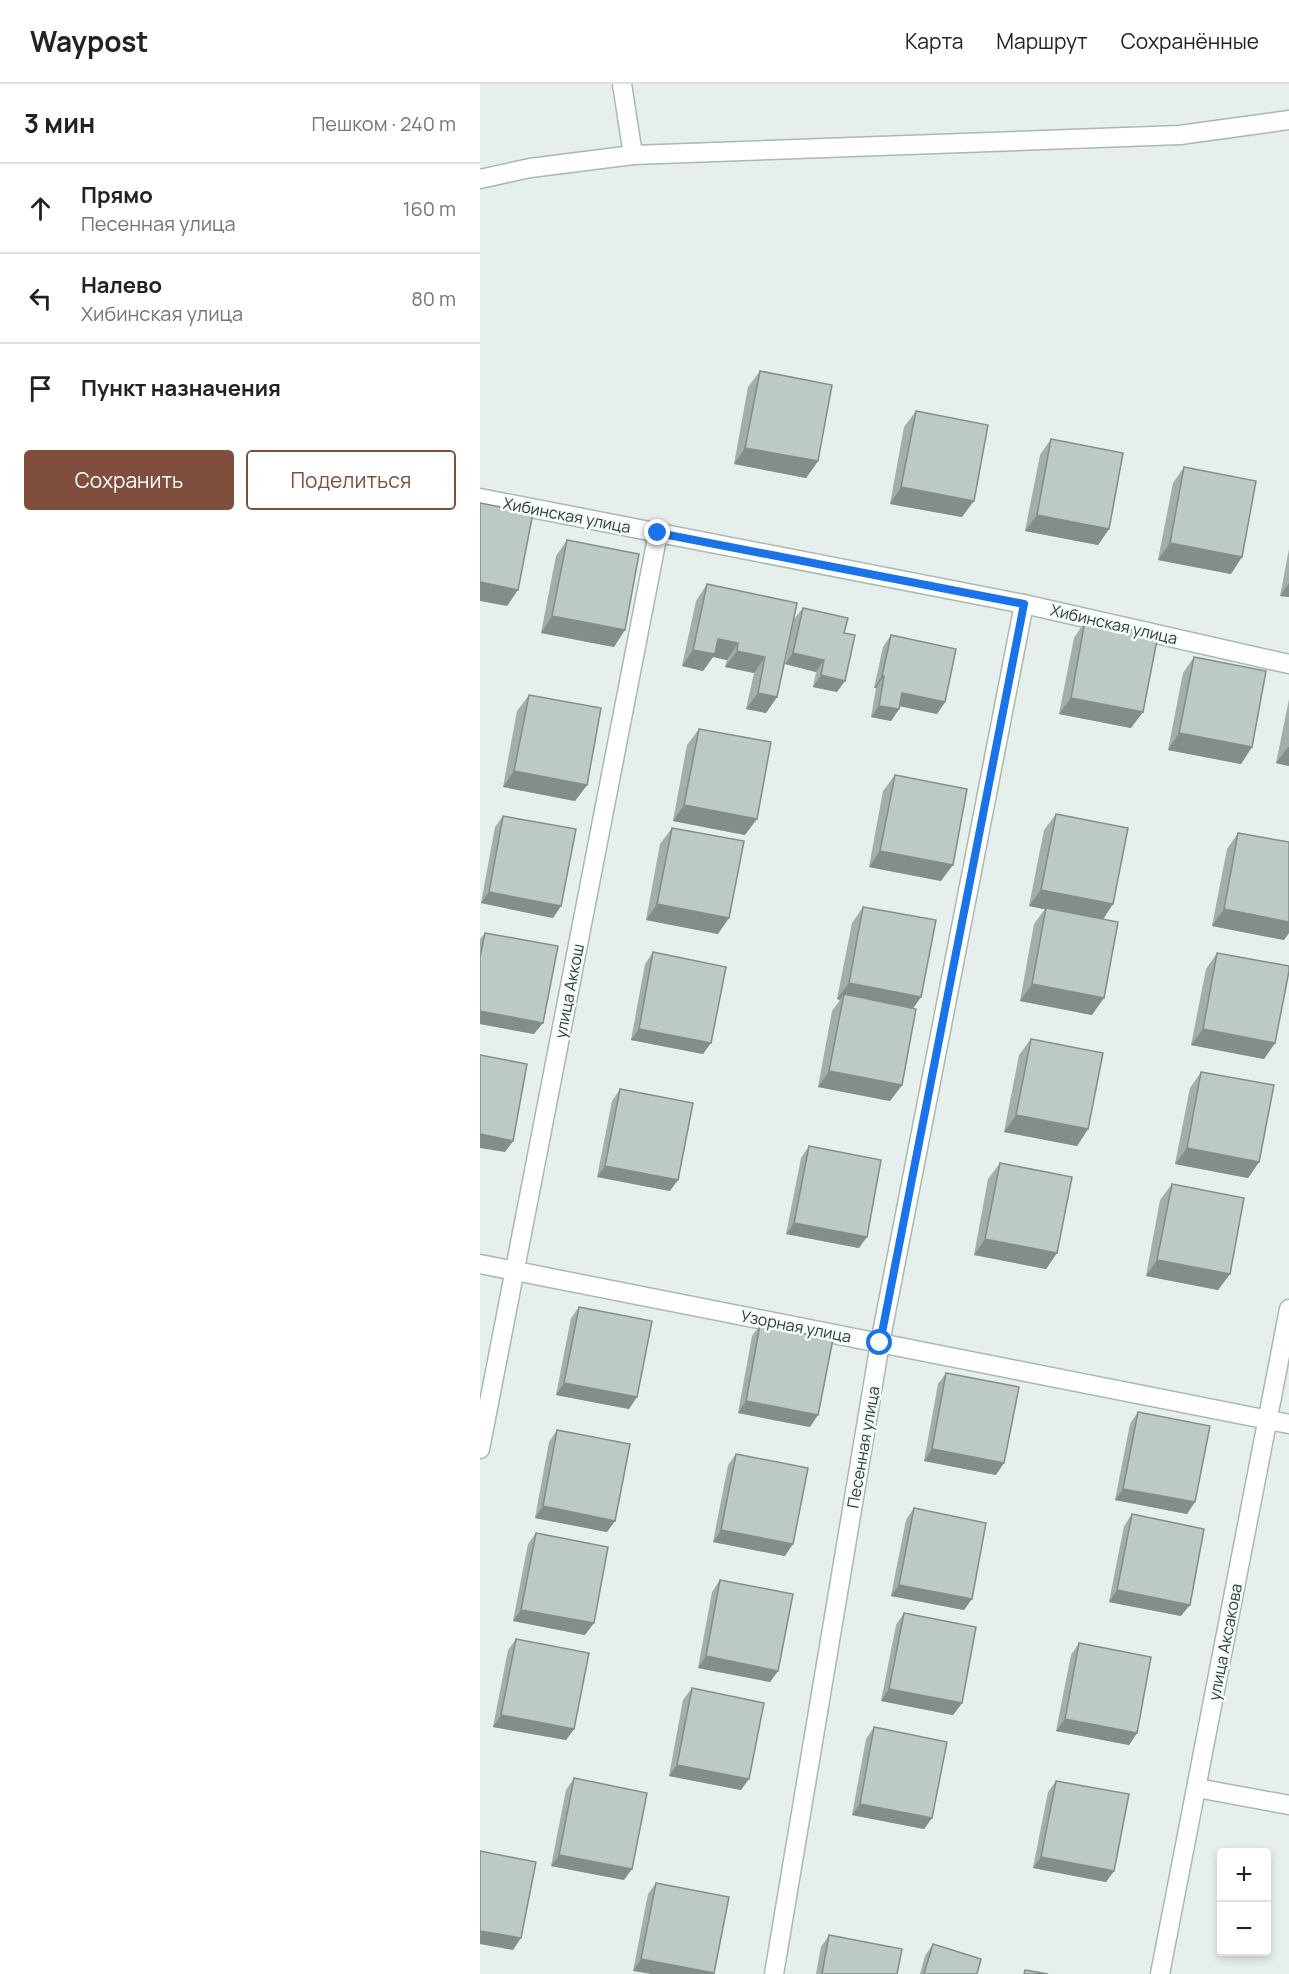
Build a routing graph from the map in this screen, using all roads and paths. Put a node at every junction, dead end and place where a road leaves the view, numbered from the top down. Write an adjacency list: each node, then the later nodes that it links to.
1 (622, 84): 3 (street)
2 (1289, 120): 3 (street)
3 (633, 155): 4 (street)
4 (480, 179)
5 (480, 498): 6 (street, Хибинская улица)
6 (658, 533): 7 (street, Хибинская улица); 10 (street, улица Аккош)
7 (1024, 604): 8 (street, Хибинская улица); 12 (street, Песенная улица)
8 (1289, 664)
9 (480, 1264): 10 (street, Узорная улица)
10 (515, 1271): 12 (street, Узорная улица); 15 (street, улица Аккош)
11 (1289, 1309): 13 (street, улица Аксакова)
12 (880, 1343): 13 (street, Узорная улица); 18 (street, Песенная улица)
13 (1268, 1420): 14 (street, Узорная улица); 16 (street, улица Аксакова)
14 (1289, 1424)
15 (480, 1449)
16 (1197, 1788): 17 (street); 19 (street, улица Аксакова)
17 (1289, 1805)
18 (774, 1974)
19 (1160, 1974)

